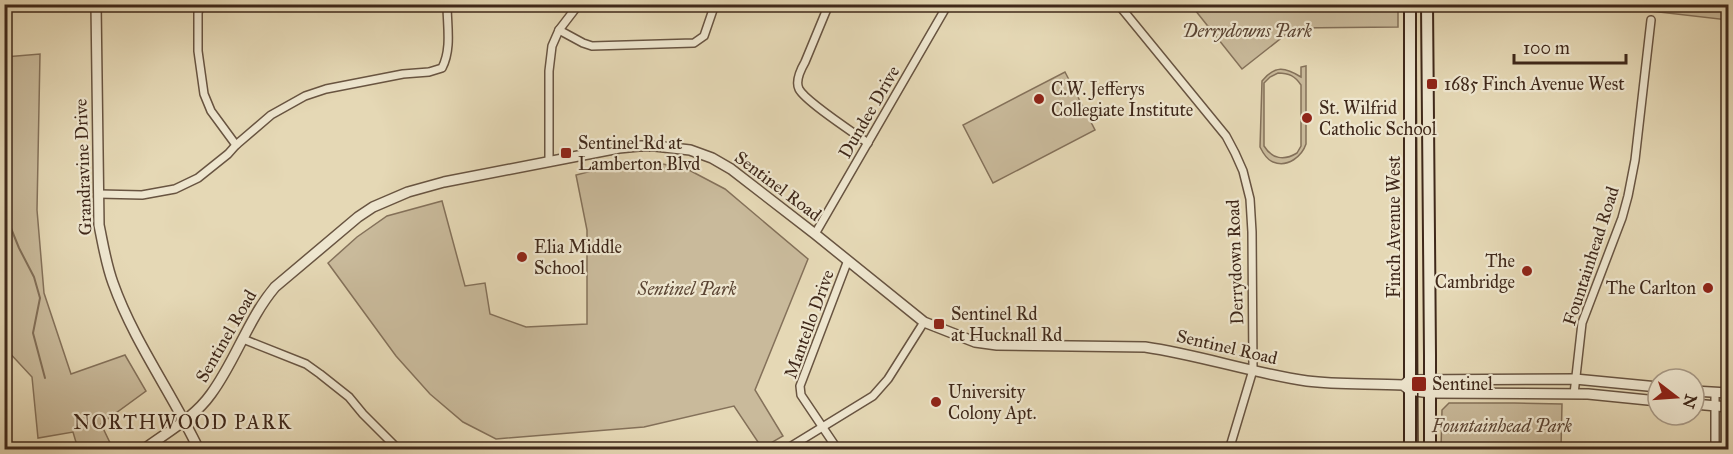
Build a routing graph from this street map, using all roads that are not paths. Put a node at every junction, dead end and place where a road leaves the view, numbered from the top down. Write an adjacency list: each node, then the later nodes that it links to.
1 (96, 4): 16 (street, Grandravine Drive)
2 (201, 4): 14 (street)
3 (447, 4): 14 (street)
4 (579, 4): 12 (street)
5 (715, 4): 12 (street)
6 (829, 4): 13 (street)
7 (948, 4): 13 (street, Dundee Drive)
8 (1118, 4): 21 (street, Derrydown Road)
9 (1410, 4): 24 (main road, Finch Avenue West)
10 (1427, 4): 23 (main road, Finch Avenue West)
11 (1651, 20): 22 (street, Fountainhead Road)
12 (560, 30): 15 (street)
13 (868, 143): 17 (street, Dundee Drive)
14 (236, 145): 16 (street)
15 (549, 162): 17 (street, Sentinel Road); 20 (street, Sentinel Road)
16 (99, 194): 35 (street, Grandravine Drive)
17 (815, 234): 18 (street, Sentinel Road)
18 (848, 260): 19 (street, Sentinel Road); 36 (street, Mantello Drive)
19 (924, 322): 21 (street, Sentinel Road); 36 (street)
20 (243, 339): 35 (street, Sentinel Road); 39 (street)
21 (1253, 370): 24 (street, Sentinel Road); 42 (street, Derrydown Road)
22 (1575, 379): 23 (street, Sentinel Road); 25 (street, Sentinel Road); 30 (street, Fountainhead Road)
23 (1430, 380): 24 (street, Sentinel Road); 27 (main road, Finch Avenue West)
24 (1407, 385): 27 (street, Sentinel Road); 43 (main road, Finch Avenue West)
25 (1646, 386)
26 (1706, 392): 28 (street)
27 (1430, 393): 30 (street, Sentinel Road); 44 (main road, Finch Avenue West)
28 (1715, 393): 29 (street); 33 (street)
29 (1728, 393)
30 (1574, 394): 31 (street, Sentinel Road)
31 (1646, 400)
32 (1706, 405): 33 (street)
33 (1715, 406): 34 (street); 45 (street)
34 (1728, 407)
35 (183, 421): 37 (street, Sentinel Road); 38 (street, Grandravine Drive)
36 (822, 427): 40 (street); 41 (street, Mantello Drive)
37 (143, 450)
38 (199, 450)
39 (399, 450)
40 (785, 450)
41 (838, 450)
42 (1229, 450)
43 (1410, 450)
44 (1430, 450)
45 (1715, 450)

